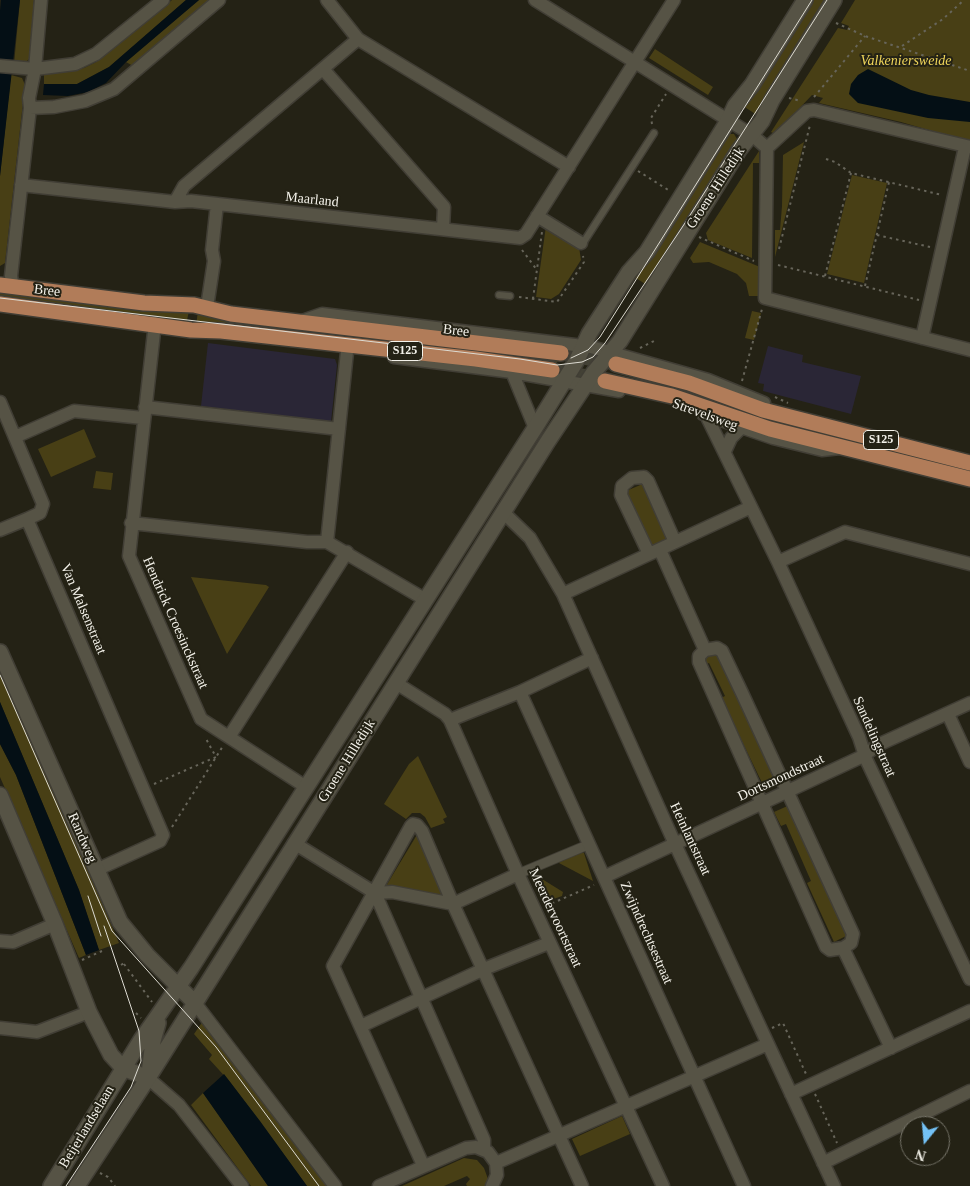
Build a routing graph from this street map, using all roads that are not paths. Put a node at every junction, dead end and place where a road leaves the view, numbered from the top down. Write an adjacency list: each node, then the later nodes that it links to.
1 (41, 0): 12 (street)
2 (163, 0): 12 (street)
3 (219, 0): 14 (street)
4 (327, 0): 9 (street)
5 (535, 0): 10 (street)
6 (674, 0): 10 (street)
7 (805, 0): 15 (street, Groene Hilledijk)
8 (834, 0): 17 (street, Groene Hilledijk)
9 (358, 39): 13 (street); 20 (street)
10 (634, 63): 15 (street); 20 (street)
11 (0, 66): 12 (street)
12 (35, 69): 14 (street)
13 (324, 69): 22 (street); 25 (street)
14 (30, 108): 21 (street)
15 (728, 121): 17 (street); 36 (street, Groene Hilledijk)
16 (654, 133): 26 (lane)
17 (752, 135): 19 (street); 40 (street, Groene Hilledijk)
18 (967, 147): 19 (street); 35 (street)
19 (767, 148): 35 (street)
20 (569, 167): 24 (street)
21 (21, 185): 22 (street, Maarland); 27 (street)
22 (175, 202): 23 (street, Maarland)
23 (217, 204): 25 (street, Maarland); 31 (street)
24 (538, 216): 25 (street, Maarland); 26 (street)
25 (444, 229)
26 (581, 243)
27 (7, 286): 31 (main road, Bree / S125)
28 (499, 295): 29 (lane)
29 (510, 296)
30 (0, 304): 33 (main road, Bree / S125)
31 (207, 308): 32 (main road, Bree / S125)
32 (302, 321): 36 (street, Bree); 39 (main road, Bree / S125)
33 (154, 328): 34 (main road, Bree / S125); 48 (street, Hendrick Croesinckstraat)
34 (259, 335): 38 (street, Bree); 42 (main road, Bree / S125)
35 (922, 338): 37 (street)
36 (584, 346): 40 (street, Bree); 41 (street, Groene Hilledijk); 44 (street)
37 (970, 350)
38 (347, 352): 43 (street, Bree); 52 (street)
39 (561, 353)
40 (614, 358): 44 (street, Groene Hilledijk); 56 (main road, Strevelsweg / S125)
41 (577, 360): 45 (street, Groene Hilledijk); 46 (street)
42 (552, 370)
43 (512, 372): 45 (street, Bree); 50 (street)
44 (600, 376): 46 (street, Groene Hilledijk); 54 (main road, Strevelsweg / S125)
45 (564, 381): 46 (street, Strevelsweg); 50 (street, Groene Hilledijk)
46 (585, 385): 49 (street, Strevelsweg); 59 (street, Groene Hilledijk)
47 (0, 402): 53 (street)
48 (144, 413): 52 (street); 53 (street); 61 (street, Hendrick Croesinckstraat)
49 (706, 415): 51 (street, Strevelsweg); 55 (street, Sandelingstraat)
50 (535, 428): 70 (street, Groene Hilledijk)
51 (741, 428): 54 (street, Strevelsweg); 55 (street)
52 (339, 429): 63 (street)
53 (15, 437): 60 (street)
54 (845, 447): 57 (main road, Strevelsweg / S125)
55 (725, 451): 58 (street, Sandelingstraat)
56 (970, 463)
57 (970, 479)
58 (751, 507): 64 (street); 67 (street, Sandelingstraat)
59 (504, 513): 69 (street, Heinlantstraat); 74 (street, Groene Hilledijk)
60 (28, 519): 62 (street); 89 (street, Van Malsenstraat)
61 (131, 523): 63 (street); 79 (street, Hendrick Croesinckstraat)
62 (0, 530)
63 (327, 542): 65 (street)
64 (674, 542): 66 (street); 66 (street)
65 (347, 552): 70 (street); 79 (street)
66 (654, 552): 69 (street); 71 (street)
67 (778, 562): 68 (street); 80 (street, Sandelingstraat)
68 (970, 564)
69 (563, 594): 73 (street, Heinlantstraat)
70 (426, 600): 82 (street, Groene Hilledijk)
71 (705, 650): 83 (street); 85 (street)
72 (0, 652): 89 (street, Randweg)
73 (592, 658): 75 (street); 88 (street, Heinlantstraat)
74 (396, 683): 78 (street, Meerdervoortstraat); 86 (street, Groene Hilledijk)
75 (520, 692): 78 (street); 87 (street, Zwijndrechtsestraat)
76 (970, 703): 77 (street, Dortsmondstraat)
77 (948, 714): 80 (street, Dortsmondstraat); 81 (street)
78 (450, 720): 90 (street, Meerdervoortstraat)
79 (229, 737): 82 (street)
80 (865, 753): 83 (street, Dortsmondstraat); 99 (street, Sandelingstraat)
81 (970, 762)
82 (306, 787): 100 (street, Groene Hilledijk)
83 (789, 791): 85 (street, Dortsmondstraat); 97 (street)
84 (0, 795): 94 (street)
85 (763, 803): 88 (street, Dortsmondstraat); 97 (street)
86 (294, 844): 92 (street); 102 (street, Groene Hilledijk)
87 (590, 844): 90 (street); 91 (street, Zwijndrechtsestraat)
88 (675, 844): 91 (street, Dortsmondstraat); 108 (street, Heinlantstraat)
89 (96, 870): 100 (street, Randweg)
90 (518, 874): 93 (street); 96 (street, Meerdervoortstraat)
91 (605, 878): 111 (street, Zwijndrechtsestraat)
92 (376, 893): 93 (street); 93 (street); 101 (street); 106 (street)
93 (453, 904): 98 (street)
94 (55, 924): 95 (street); 105 (street)
95 (0, 941)
96 (549, 943): 98 (street); 115 (street, Meerdervoortstraat)
97 (843, 948): 109 (street)
98 (484, 969): 101 (street); 116 (street)
99 (970, 979)
100 (179, 986): 102 (street, Randweg); 103 (street, Groene Hilledijk)
101 (422, 998): 106 (street); 117 (street)
102 (195, 1004): 112 (street, Groene Hilledijk); 124 (street)
103 (160, 1008): 110 (street, Groene Hilledijk); 112 (street, Groene Hilledijk)
104 (970, 1011): 109 (street)
105 (89, 1012): 107 (street); 110 (street)
106 (361, 1026): 120 (street)
107 (0, 1028)
108 (768, 1044): 111 (street); 114 (street, Heinlantstraat)
109 (891, 1048): 114 (street)
110 (124, 1068): 112 (street); 121 (street, Beijerlandselaan)
111 (694, 1076): 115 (street); 129 (street, Zwijndrechtsestraat)
112 (148, 1078): 122 (street, Beijerlandselaan); 123 (street)
113 (970, 1091): 119 (street)
114 (791, 1094): 119 (street, Heinlantstraat)
115 (627, 1107): 116 (street); 128 (street, Meerdervoortstraat)
116 (560, 1136): 118 (street); 127 (street)
117 (484, 1148): 118 (street); 120 (street)
118 (496, 1162): 126 (street)
119 (823, 1163): 130 (street, Heinlantstraat)
120 (423, 1165): 125 (street)
121 (51, 1186)
122 (77, 1186)
123 (242, 1186)
124 (335, 1186)
125 (379, 1186)
126 (492, 1186)
127 (582, 1186)
128 (664, 1186)
129 (744, 1186)
130 (834, 1186)

